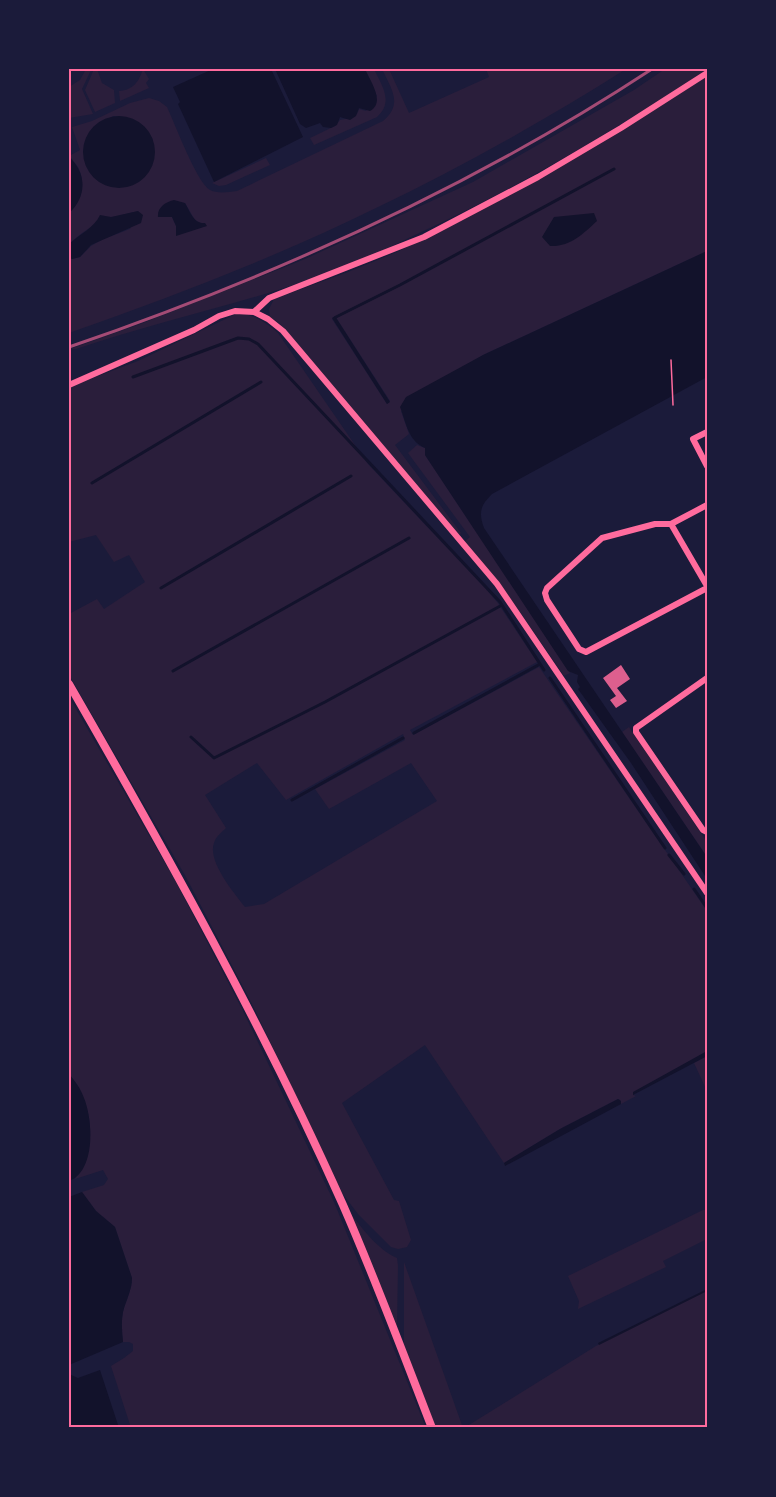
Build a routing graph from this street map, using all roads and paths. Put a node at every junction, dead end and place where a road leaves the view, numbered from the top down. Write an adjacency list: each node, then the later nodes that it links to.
1 (707, 73): 2 (street)
2 (254, 312): 4 (street); 14 (street)
3 (671, 360): 5 (path)
4 (69, 385)
5 (673, 405)
6 (707, 432): 7 (street)
7 (707, 466)
8 (707, 505): 9 (street)
9 (671, 524): 10 (street); 10 (street)
10 (707, 587)
11 (707, 678): 13 (street)
12 (69, 684): 15 (street)
13 (707, 832)
14 (707, 893)
15 (432, 1428)

